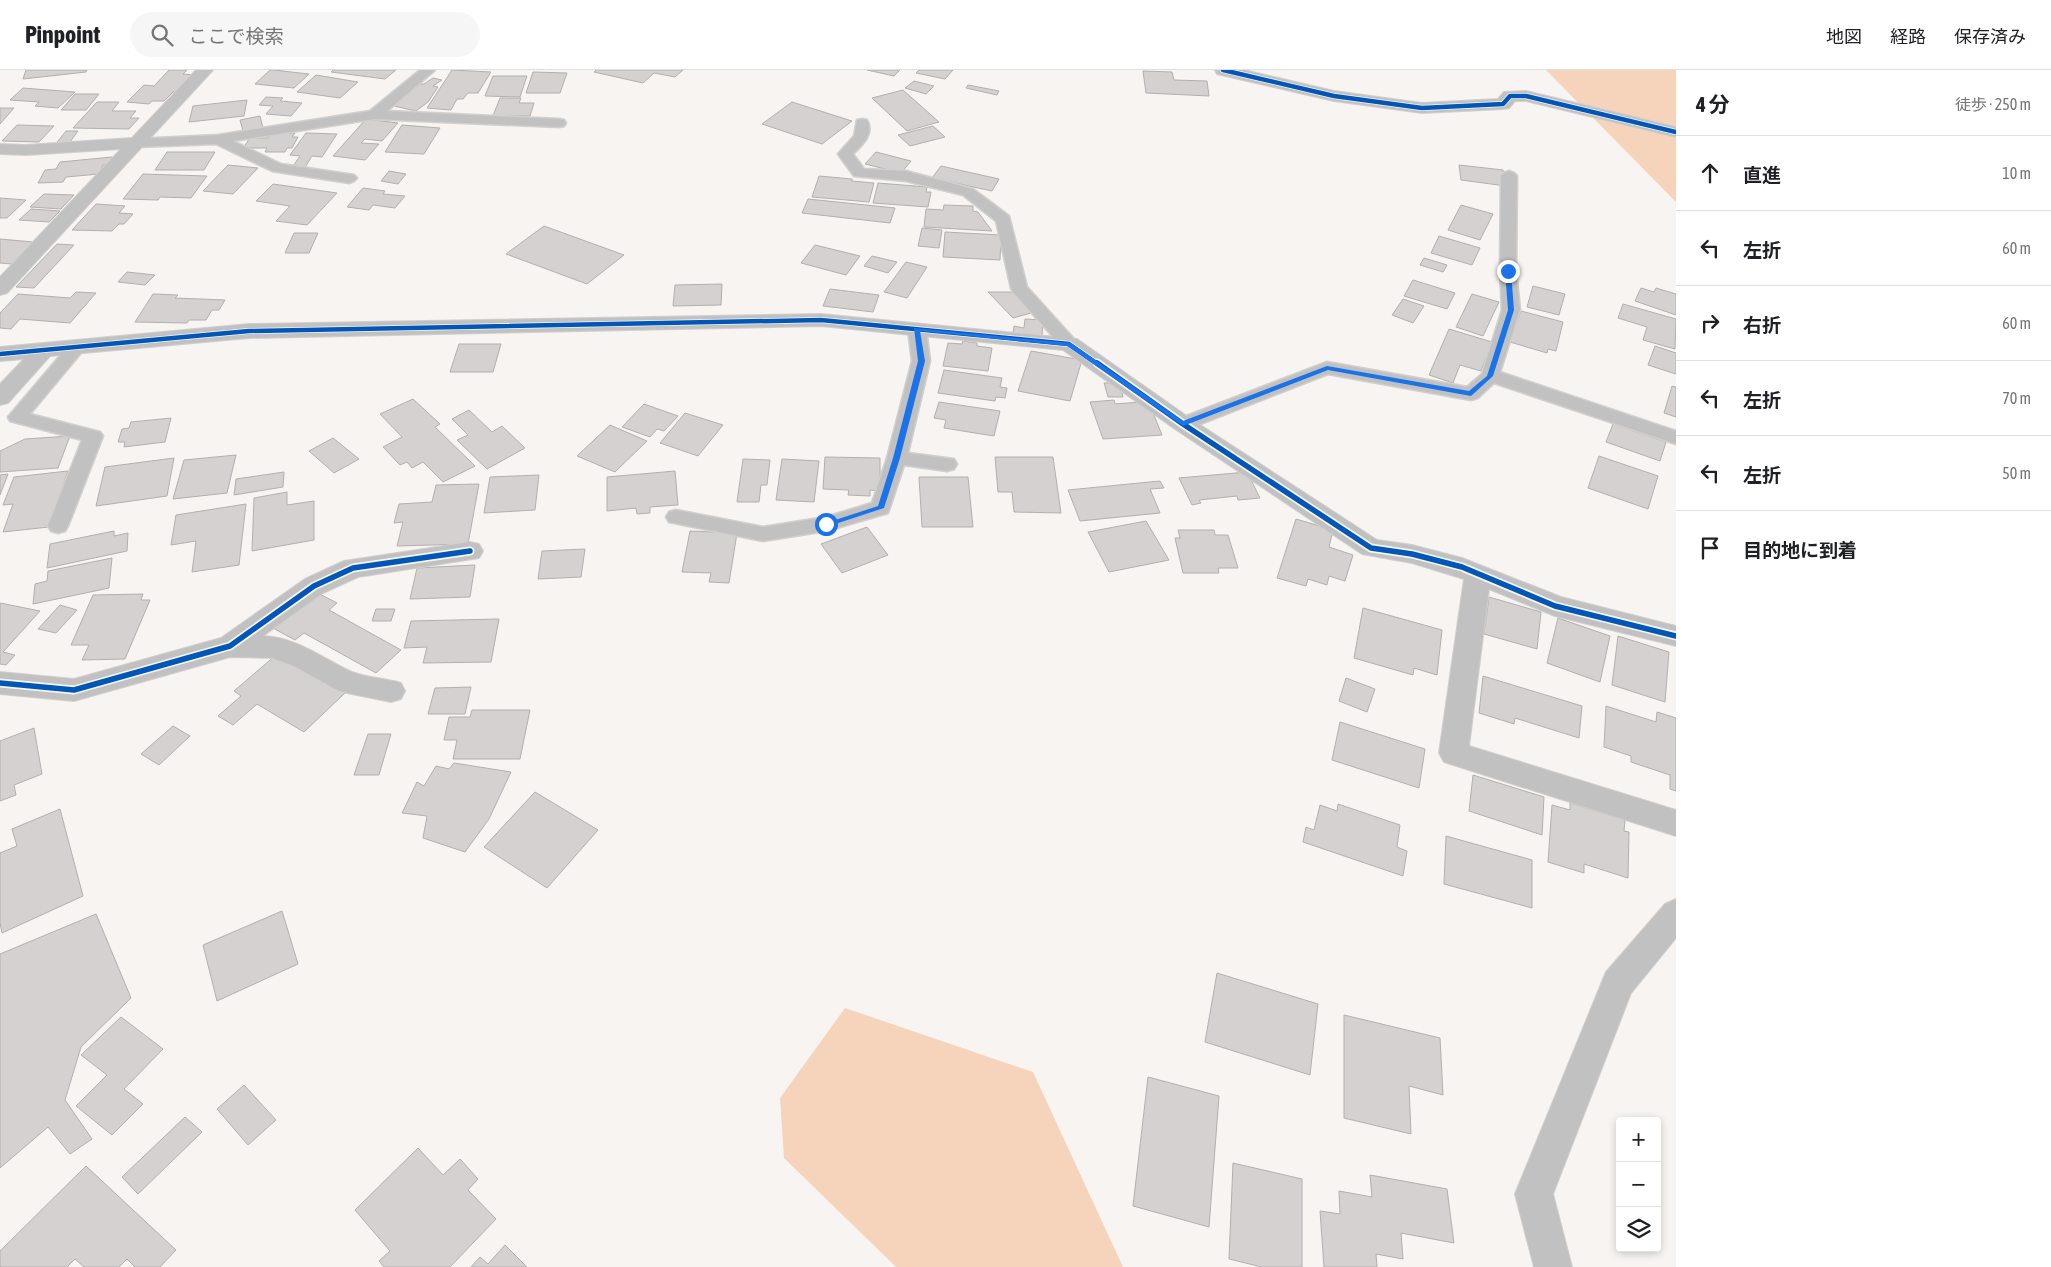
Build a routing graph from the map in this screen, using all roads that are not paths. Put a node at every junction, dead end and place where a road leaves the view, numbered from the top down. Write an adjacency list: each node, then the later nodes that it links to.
1 (206, 70): 9 (street)
2 (428, 70): 4 (lane)
3 (1223, 70): 7 (street)
4 (374, 114): 5 (lane); 8 (lane)
5 (559, 123)
6 (862, 124): 15 (lane)
7 (1676, 132)
8 (218, 139): 9 (lane); 12 (lane)
9 (136, 143): 10 (street); 13 (street)
10 (0, 150)
11 (1509, 176): 19 (lane)
12 (349, 178)
13 (0, 290)
14 (917, 329): 15 (street); 16 (street); 23 (lane)
15 (1069, 344): 21 (street)
16 (76, 348): 17 (street); 26 (lane)
17 (43, 350): 18 (street); 20 (street)
18 (0, 354)
19 (1490, 375): 21 (lane); 22 (lane)
20 (0, 398)
21 (1183, 424): 28 (street)
22 (1676, 438)
23 (897, 458): 24 (lane); 25 (lane)
24 (947, 464)
25 (676, 517)
26 (58, 526)
27 (470, 550): 30 (street)
28 (1478, 573): 29 (street); 33 (street)
29 (1676, 636)
30 (230, 646): 31 (street); 32 (street)
31 (0, 683)
32 (391, 691)
33 (1676, 823)
34 (1676, 914): 35 (street)
35 (1553, 1267)

